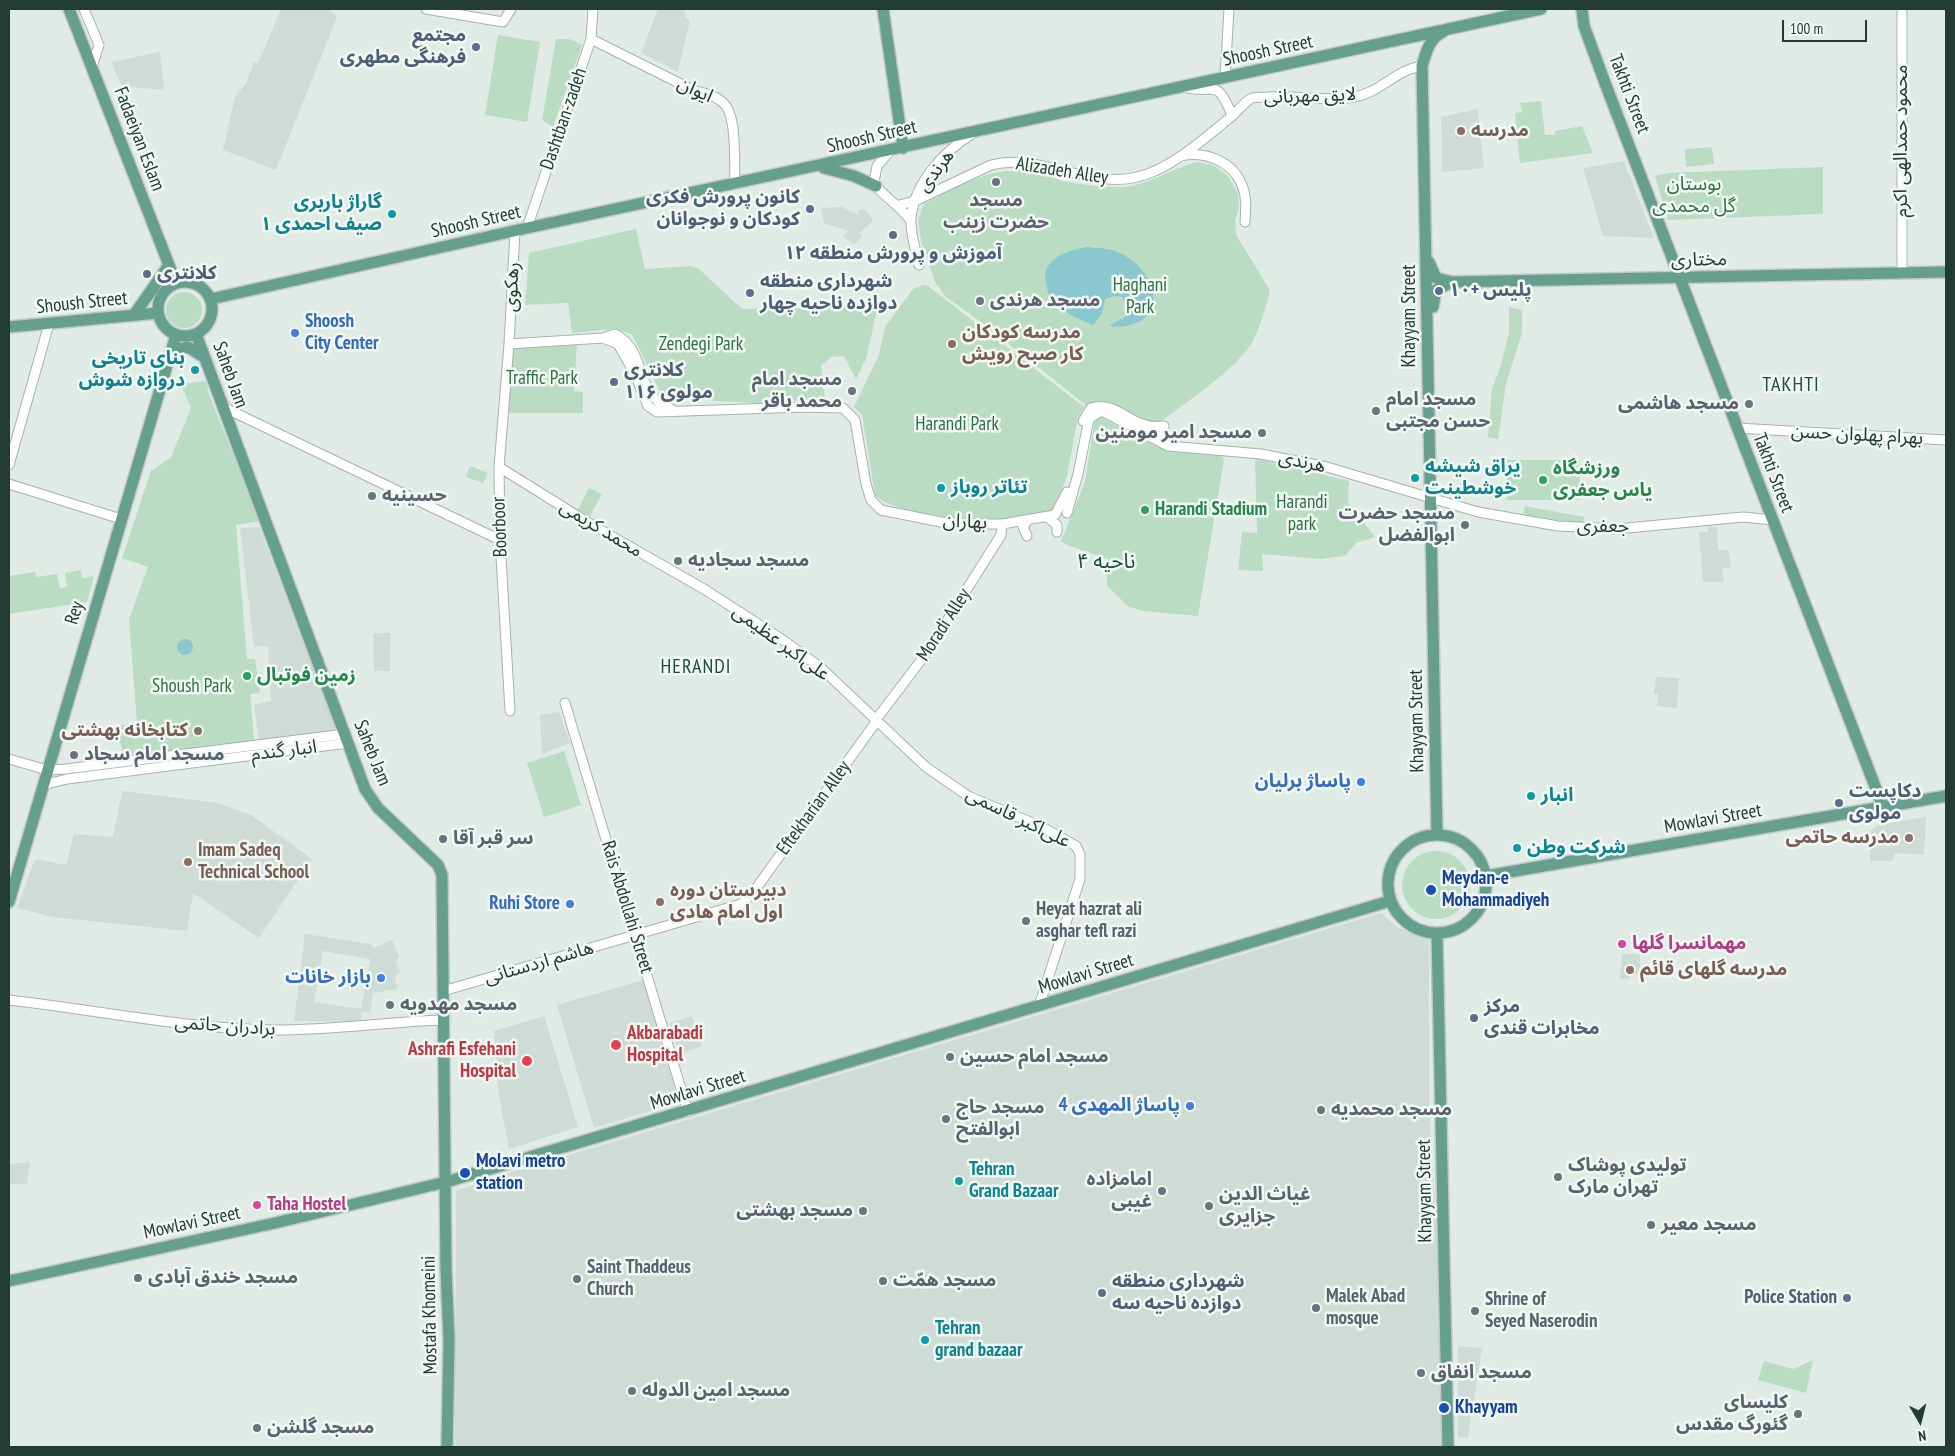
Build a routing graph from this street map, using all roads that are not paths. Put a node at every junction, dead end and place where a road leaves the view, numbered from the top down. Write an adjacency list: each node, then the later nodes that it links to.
1 (69, 9): 14 (main road, Fadaeiyan Eslam)
2 (84, 9): 14 (street)
3 (426, 9): 4 (street)
4 (511, 9)
5 (593, 9): 12 (street, Dashtban-zadeh)
6 (883, 9): 20 (main road)
7 (1229, 9): 15 (street)
8 (1541, 9): 11 (main road, Shoosh Street)
9 (1582, 9): 37 (main road, Takhti Street)
10 (1902, 9): 36 (street, محمود حمدالهی اکرم)
11 (1447, 30): 13 (main road); 15 (main road, Shoosh Street)
12 (591, 39): 24 (street, ایوان); 30 (street, Dashtban-zadeh)
13 (1422, 66): 17 (street, لایق مهربانی); 32 (main road, Khayyam Street)
14 (92, 67): 33 (main road, Fadaeiyan Eslam)
15 (1225, 78): 16 (main road, Shoosh Street)
16 (1182, 87): 18 (street); 19 (main road, Shoosh Street)
17 (1251, 98): 18 (street, Alizadeh Alley)
18 (1232, 115): 22 (street, Alizadeh Alley)
19 (977, 131): 20 (main road, Shoosh Street); 26 (street, هرندی)
20 (903, 148): 21 (main road, Shoosh Street)
21 (890, 151): 23 (main road, Shoosh Street); 25 (street)
22 (1178, 157): 26 (street, Alizadeh Alley); 29 (street)
23 (820, 167): 24 (main road, Shoosh Street); 25 (main road)
24 (736, 184): 30 (main road, Shoosh Street)
25 (876, 186): 27 (street, هرندی)
26 (915, 201): 27 (street, Alizadeh Alley); 28 (street, هرندی)
27 (899, 205): 28 (street, هرندی)
28 (911, 221): 34 (street, هرندی)
29 (1245, 222)
30 (527, 228): 31 (main road, Shoosh Street)
31 (515, 231): 40 (main road, Shoosh Street); 47 (street, رهکوی)
32 (1428, 258): 38 (main road); 57 (main road, Khayyam Street)
33 (169, 264): 39 (main road, Fadaeiyan Eslam); 42 (main road)
34 (919, 265)
35 (1946, 272): 36 (main road, مختاری)
36 (1902, 274): 37 (main road, مختاری)
37 (1681, 278): 38 (main road, مختاری); 51 (main road, Takhti Street)
38 (1452, 282): 57 (main road, Khayyam Street)
39 (176, 283): 40 (main road); 41 (main road)
40 (211, 299): 45 (main road)
41 (158, 313): 42 (main road, Shoush Street); 46 (main road)
42 (134, 315): 43 (main road, Shoush Street)
43 (49, 324): 44 (main road, Shoush Street); 54 (street)
44 (9, 327)
45 (196, 334): 46 (main road); 48 (main road, Saheb Jam)
46 (176, 335): 49 (main road, Rey)
47 (509, 344): 55 (street, Boorboor); 63 (street, بهاران)
48 (205, 358): 49 (main road); 50 (main road, Saheb Jam)
49 (167, 362): 60 (main road, Rey)
50 (223, 407): 66 (street); 71 (main road, Saheb Jam)
51 (1738, 428): 52 (street, بهرام پهلوان حسن); 62 (main road, Takhti Street)
52 (1946, 440)
53 (1164, 444): 57 (street, هرندی); 58 (street); 59 (street)
54 (9, 465)
55 (499, 467): 66 (street, Boorboor); 67 (street, محمد کریمی)
56 (9, 484): 60 (street)
57 (1434, 497): 62 (street, جعفری); 78 (main road, Khayyam Street)
58 (1067, 513)
59 (1048, 518): 61 (street, بهاران); 64 (street)
60 (121, 519): 74 (main road, Rey)
61 (1028, 520): 63 (street, بهاران); 65 (street)
62 (1772, 520): 77 (main road, Takhti Street)
63 (1002, 524): 70 (street, Moradi Alley)
64 (1057, 532)
65 (1027, 536)
66 (500, 540): 69 (street, Boorboor)
67 (704, 589): 70 (street, علی‌اکبر عظیمی)
68 (566, 703): 84 (street, Rais Abdollahi Street)
69 (510, 711)
70 (876, 722): 80 (street, Eftekharian Alley); 87 (street, علی‌اکبر قاسمی)
71 (346, 738): 73 (street, انبار گندم); 85 (main road, Saheb Jam)
72 (9, 759): 74 (street)
73 (142, 764): 74 (street, انبار گندم); 75 (street, انبار گندم)
74 (47, 770): 75 (main road, Rey)
75 (43, 785): 82 (main road, Rey)
76 (1946, 796): 77 (main road, Mowlavi Street)
77 (1883, 807): 79 (main road, Mowlavi Street)
78 (1440, 835): 79 (main road); 81 (main road)
79 (1486, 876): 83 (main road)
80 (752, 894): 84 (street, هاشم اردستانی)
81 (1390, 901): 83 (main road); 87 (main road, Mowlavi Street)
82 (9, 902)
83 (1437, 934): 93 (main road, Khayyam Street)
84 (635, 935): 85 (street, هاشم اردستانی); 89 (street, Rais Abdollahi Street)
85 (443, 991): 88 (main road, Saheb Jam)
86 (9, 1000): 88 (street, برادران حاتمی)
87 (1039, 1006): 89 (main road, Mowlavi Street)
88 (443, 1020): 90 (main road, Saheb Jam)
89 (688, 1112): 90 (main road, Mowlavi Street)
90 (446, 1182): 91 (main road, Mowlavi Street); 92 (main road, Mostafa Khomeini)
91 (9, 1281)
92 (447, 1447)
93 (1448, 1447)

